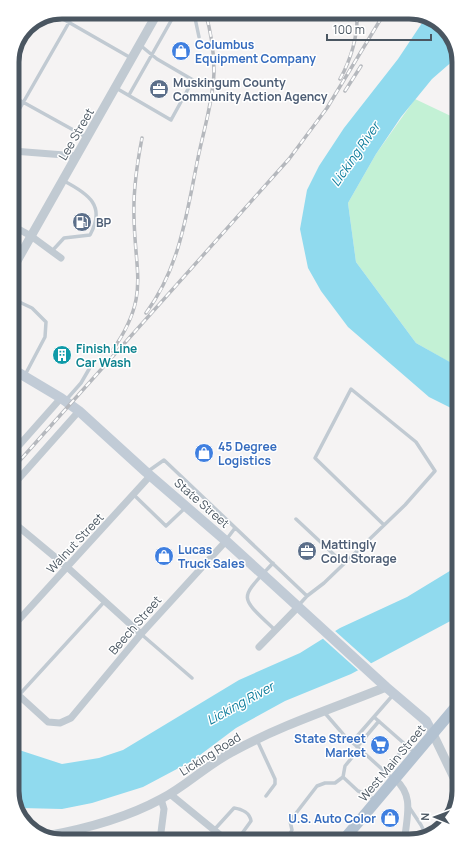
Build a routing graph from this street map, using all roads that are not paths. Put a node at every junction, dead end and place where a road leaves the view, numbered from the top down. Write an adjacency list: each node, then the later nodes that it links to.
1 (63, 19): 6 (lane)
2 (71, 19): 6 (lane)
3 (154, 19): 8 (street, Lee Street)
4 (172, 19): 9 (lane)
5 (195, 19): 7 (lane)
6 (69, 22): 10 (lane); 14 (lane)
7 (199, 37)
8 (140, 45): 9 (lane); 10 (street, Lee Street)
9 (152, 54): 12 (lane); 12 (lane)
10 (133, 59): 11 (street, Lee Street)
11 (116, 88): 12 (lane); 16 (street, Lee Street)
12 (129, 95)
13 (19, 100): 14 (lane)
14 (24, 102): 15 (lane); 16 (lane)
15 (19, 110)
16 (87, 138): 18 (street, Lee Street)
17 (19, 151): 18 (street)
18 (77, 156): 19 (street, Lee Street)
19 (63, 180): 21 (street, Lee Street); 22 (lane)
20 (19, 229): 21 (street)
21 (31, 236): 22 (street); 23 (street, Lee Street)
22 (52, 251): 24 (street)
23 (19, 257)
24 (61, 258)
25 (19, 302): 28 (lane)
26 (92, 364): 29 (lane)
27 (19, 373): 28 (main road, State Street)
28 (24, 376): 29 (main road, State Street)
29 (63, 399): 30 (main road, State Street); 31 (street)
30 (79, 411): 32 (main road, State Street); 33 (street)
31 (19, 445)
32 (148, 474): 34 (street, Walnut Street); 35 (main road, State Street); 39 (lane)
33 (19, 478)
34 (134, 495): 35 (lane); 43 (street, Walnut Street)
35 (186, 507): 40 (main road, State Street)
36 (296, 519): 42 (lane)
37 (384, 525): 37 (lane); 42 (lane)
38 (19, 527): 43 (street)
39 (235, 528): 40 (lane); 41 (lane)
40 (226, 541): 44 (main road, State Street); 50 (street, Beech Street)
41 (273, 563): 44 (lane); 45 (lane)
42 (343, 563): 45 (lane)
43 (67, 567): 46 (street); 48 (street, Walnut Street)
44 (263, 575): 47 (main road, State Street); 49 (lane)
45 (307, 596): 47 (lane)
46 (105, 601): 50 (street); 54 (lane)
47 (298, 607): 49 (street); 53 (main road, State Street)
48 (19, 620)
49 (276, 630): 51 (street)
50 (141, 634): 52 (lane); 55 (street, Beech Street)
51 (259, 647)
52 (192, 678)
53 (386, 687): 57 (street, Licking Road); 58 (lane); 60 (main road, State Street)
54 (19, 692)
55 (19, 696)
56 (452, 711): 60 (main road, West Main Street)
57 (324, 712): 61 (street, Licking Road); 62 (lane)
58 (374, 717): 59 (lane); 62 (lane)
59 (379, 721): 63 (lane); 64 (lane)
60 (433, 734): 65 (main road, West Main Street); 67 (street)
61 (257, 739): 70 (street, Licking Road); 71 (lane)
62 (352, 742): 64 (lane)
63 (406, 746): 65 (lane); 66 (lane)
64 (358, 748): 66 (lane); 68 (lane)
65 (416, 755): 69 (main road, West Main Street)
66 (384, 772): 69 (lane)
67 (452, 773)
68 (343, 777): 73 (lane); 81 (lane)
69 (395, 779): 73 (main road, West Main Street); 74 (street)
70 (170, 794): 72 (street, Licking Road); 75 (street)
71 (266, 796)
72 (161, 799): 77 (street, Licking Road); 78 (street)
73 (376, 802): 82 (main road, West Main Street)
74 (408, 806): 76 (lane); 83 (street)
75 (214, 830): 79 (street); 80 (lane)
76 (424, 831)
77 (58, 834)
78 (161, 834)
79 (218, 834)
80 (242, 834)
81 (290, 834)
82 (348, 834)
83 (405, 834)

